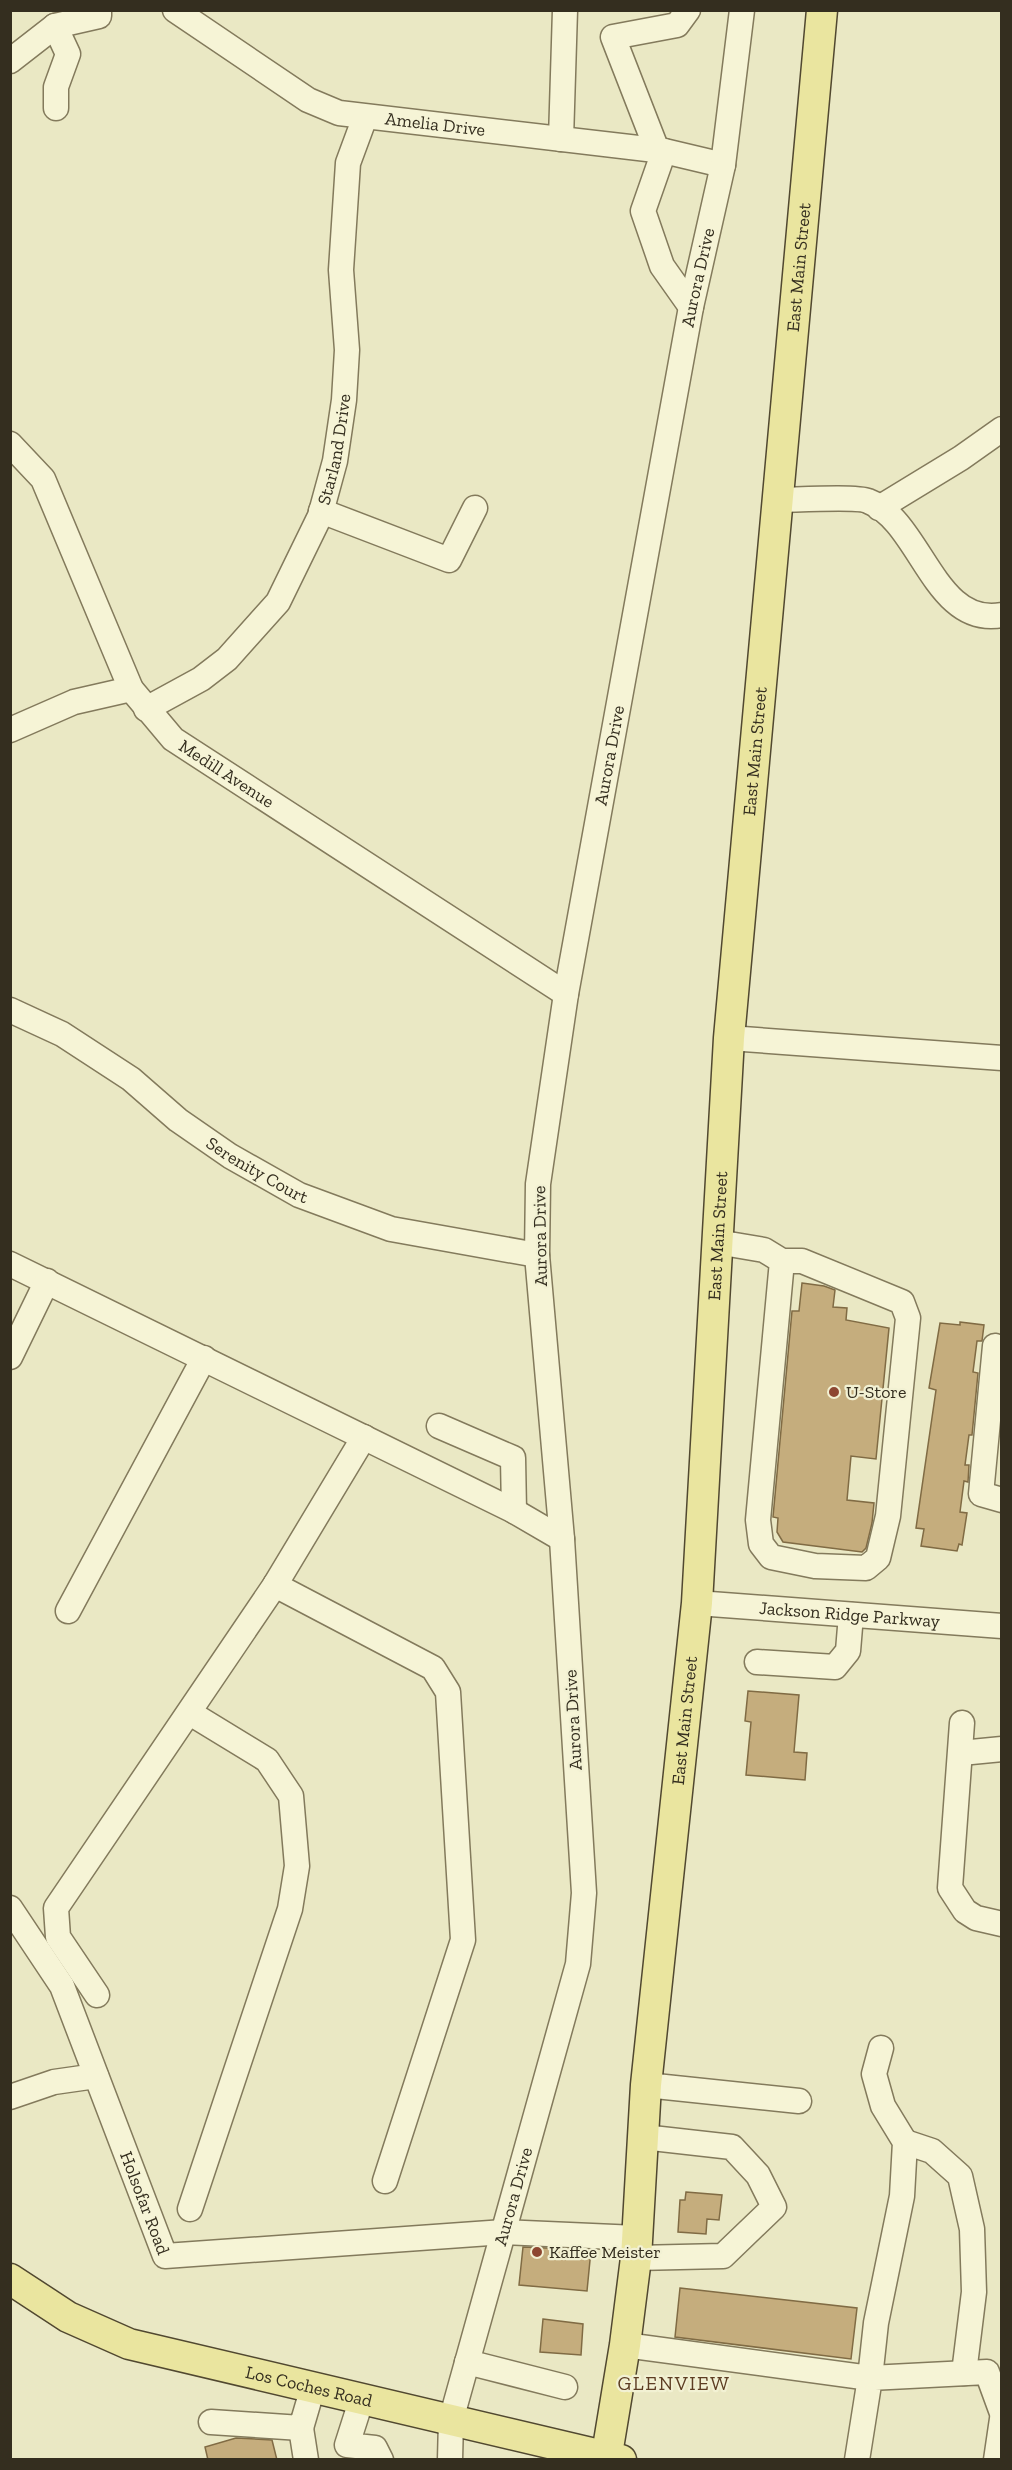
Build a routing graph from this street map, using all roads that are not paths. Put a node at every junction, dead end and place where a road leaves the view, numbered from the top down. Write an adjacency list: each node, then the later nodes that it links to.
1 (99, 10): 7 (street)
2 (175, 10): 10 (street, Amelia Drive)
3 (565, 10): 11 (street)
4 (688, 10): 12 (street)
5 (742, 10): 13 (street, Aurora Drive)
6 (822, 10): 17 (main road, East Main Street)
7 (55, 26): 8 (street); 9 (street)
8 (10, 61)
9 (56, 108)
10 (365, 117): 11 (street, Amelia Drive); 20 (street, Starland Drive)
11 (561, 139): 12 (street, Amelia Drive)
12 (660, 150): 13 (street, Amelia Drive); 14 (street)
13 (723, 165): 14 (street, Aurora Drive)
14 (691, 307): 25 (street, Aurora Drive)
15 (1002, 429): 19 (street)
16 (10, 444): 22 (street, Medill Avenue)
17 (776, 500): 19 (street); 27 (main road, East Main Street)
18 (475, 508): 20 (street)
19 (879, 508): 21 (street)
20 (321, 511): 23 (street, Starland Drive)
21 (1002, 615)
22 (130, 689): 23 (street, Medill Avenue); 24 (street)
23 (146, 709): 25 (street, Medill Avenue)
24 (10, 730)
25 (566, 994): 30 (street, Aurora Drive)
26 (10, 1010): 30 (street, Serenity Court)
27 (729, 1038): 28 (street); 29 (main road, East Main Street)
28 (1002, 1058)
29 (717, 1242): 31 (street); 44 (main road, East Main Street)
30 (537, 1255): 42 (street, Aurora Drive)
31 (782, 1261): 31 (street)
32 (10, 1264): 33 (street)
33 (47, 1281): 35 (street); 36 (street)
34 (994, 1346): 37 (street)
35 (10, 1357)
36 (204, 1358): 39 (street); 45 (street)
37 (996, 1401): 40 (street)
38 (439, 1426): 41 (street)
39 (364, 1437): 41 (street); 43 (street)
40 (991, 1497)
41 (514, 1511): 42 (street)
42 (562, 1539): 65 (street, Aurora Drive)
43 (275, 1585): 49 (street); 63 (street)
44 (697, 1603): 46 (street, Jackson Ridge Parkway); 58 (main road, East Main Street)
45 (68, 1611)
46 (851, 1615): 47 (street, Jackson Ridge Parkway); 48 (street)
47 (1002, 1626)
48 (757, 1662)
49 (190, 1713): 55 (street); 64 (street)
50 (962, 1723): 52 (street)
51 (1002, 1749): 52 (street)
52 (960, 1753): 54 (street)
53 (10, 1908): 57 (street, Holsofar Road)
54 (1002, 1924)
55 (97, 1995)
56 (881, 2048): 62 (street)
57 (96, 2076): 59 (street); 65 (street, Holsofar Road)
58 (646, 2085): 60 (street); 61 (main road, East Main Street)
59 (10, 2097)
60 (799, 2101)
61 (643, 2137): 66 (main road, East Main Street); 66 (street)
62 (905, 2142): 70 (street); 71 (street)
63 (385, 2181)
64 (190, 2209)
65 (504, 2232): 66 (street); 69 (street, Aurora Drive)
66 (636, 2248): 68 (main road, East Main Street)
67 (10, 2279): 72 (main road, Los Coches Road)
68 (625, 2345): 71 (street); 81 (main road, East Main Street)
69 (468, 2362): 73 (street); 77 (street, Aurora Drive)
70 (964, 2373): 71 (street); 75 (street)
71 (870, 2378): 85 (street)
72 (313, 2387): 74 (main road, Los Coches Road); 79 (street)
73 (565, 2387)
74 (362, 2398): 77 (main road, Los Coches Road); 83 (street)
75 (1002, 2413)
76 (1002, 2419): 86 (street)
77 (451, 2420): 80 (main road, Los Coches Road); 84 (street, Aurora Drive)
78 (211, 2422): 79 (street)
79 (301, 2428): 82 (street)
80 (548, 2450): 81 (main road, Los Coches Road)
81 (611, 2458)
82 (306, 2460)
83 (381, 2460)
84 (450, 2460)
85 (856, 2460)
86 (996, 2460)

